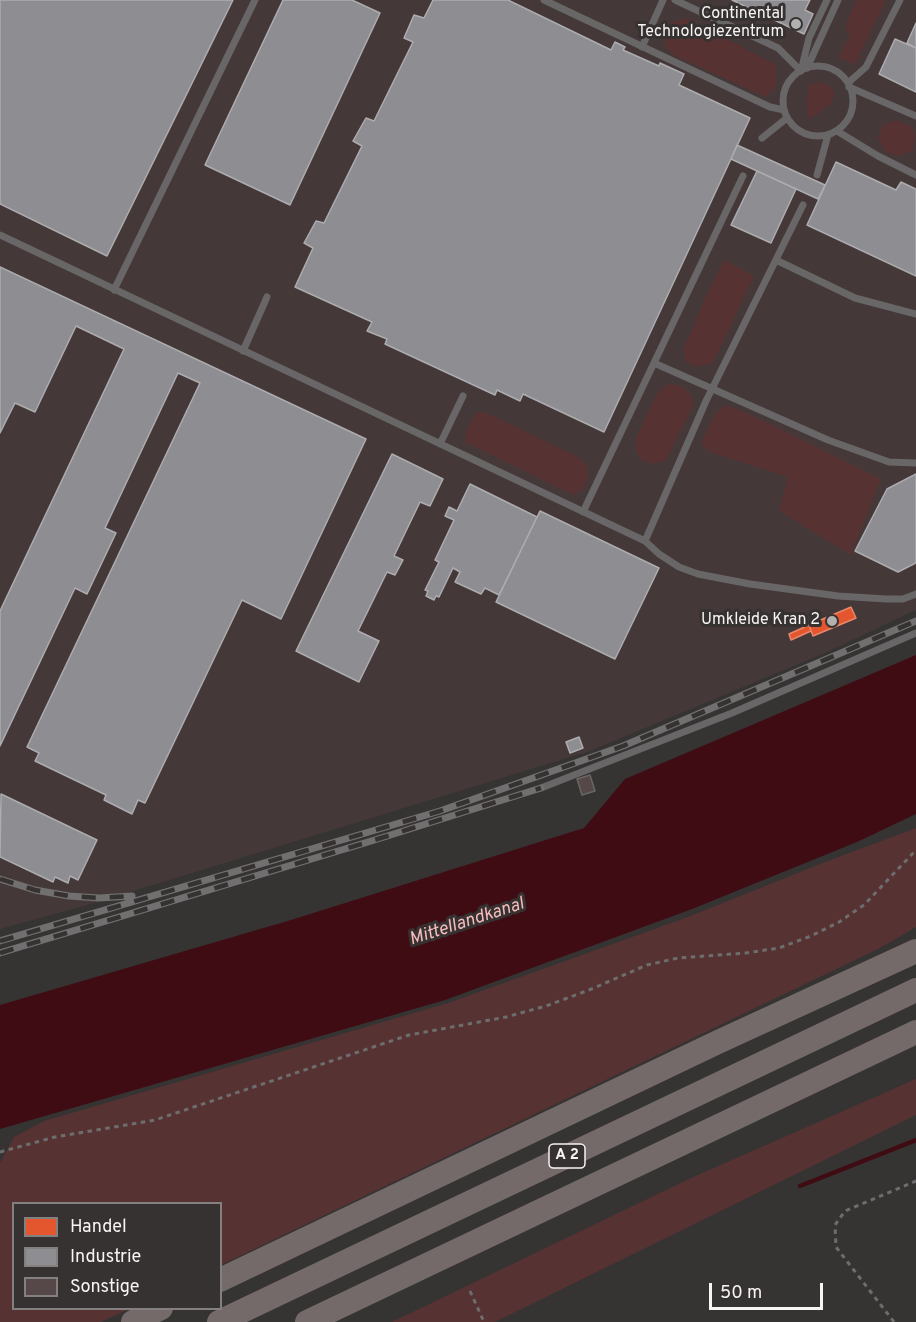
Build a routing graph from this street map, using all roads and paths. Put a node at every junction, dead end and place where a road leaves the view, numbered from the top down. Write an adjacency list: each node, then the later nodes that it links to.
1 (255, 0): 23 (lane)
2 (544, 0): 8 (lane)
3 (663, 0): 8 (lane)
4 (675, 0): 9 (lane)
5 (827, 0): 9 (lane)
6 (838, 0): 9 (lane)
7 (900, 0): 10 (lane)
8 (642, 47): 11 (lane)
9 (804, 69): 10 (lane); 11 (lane)
10 (849, 85): 12 (lane); 14 (lane)
11 (784, 110): 13 (lane)
12 (916, 117)
13 (787, 118): 15 (lane); 16 (lane)
14 (837, 130): 15 (lane); 18 (lane)
15 (828, 135): 17 (lane)
16 (762, 138)
17 (817, 175)
18 (916, 175)
19 (743, 176): 27 (lane)
20 (803, 205): 22 (lane)
21 (0, 235): 23 (lane)
22 (776, 260): 25 (lane); 28 (lane)
23 (114, 290): 26 (lane)
24 (267, 297): 26 (lane)
25 (916, 314)
26 (243, 351): 30 (lane)
27 (654, 363): 28 (lane); 32 (lane)
28 (711, 390): 31 (lane); 33 (lane)
29 (463, 396): 30 (lane)
30 (440, 444): 32 (lane)
31 (916, 464)
32 (583, 512): 33 (lane)
33 (645, 541): 34 (lane)
34 (916, 594)
35 (916, 633): 36 (lane)
36 (541, 788)
37 (916, 850): 45 (path)
38 (916, 940): 42 (highway)
39 (916, 951): 42 (highway)
40 (916, 990): 51 (highway, A 2)
41 (916, 1032): 44 (highway, A 2)
42 (718, 1042): 47 (highway)
43 (916, 1048): 44 (highway)
44 (764, 1104): 52 (highway, A 2)
45 (0, 1152)
46 (916, 1181): 54 (path)
47 (222, 1279)
48 (470, 1291): 53 (path)
49 (157, 1310): 50 (highway)
50 (133, 1322)
51 (219, 1322)
52 (307, 1322)
53 (484, 1322)
54 (894, 1322)

